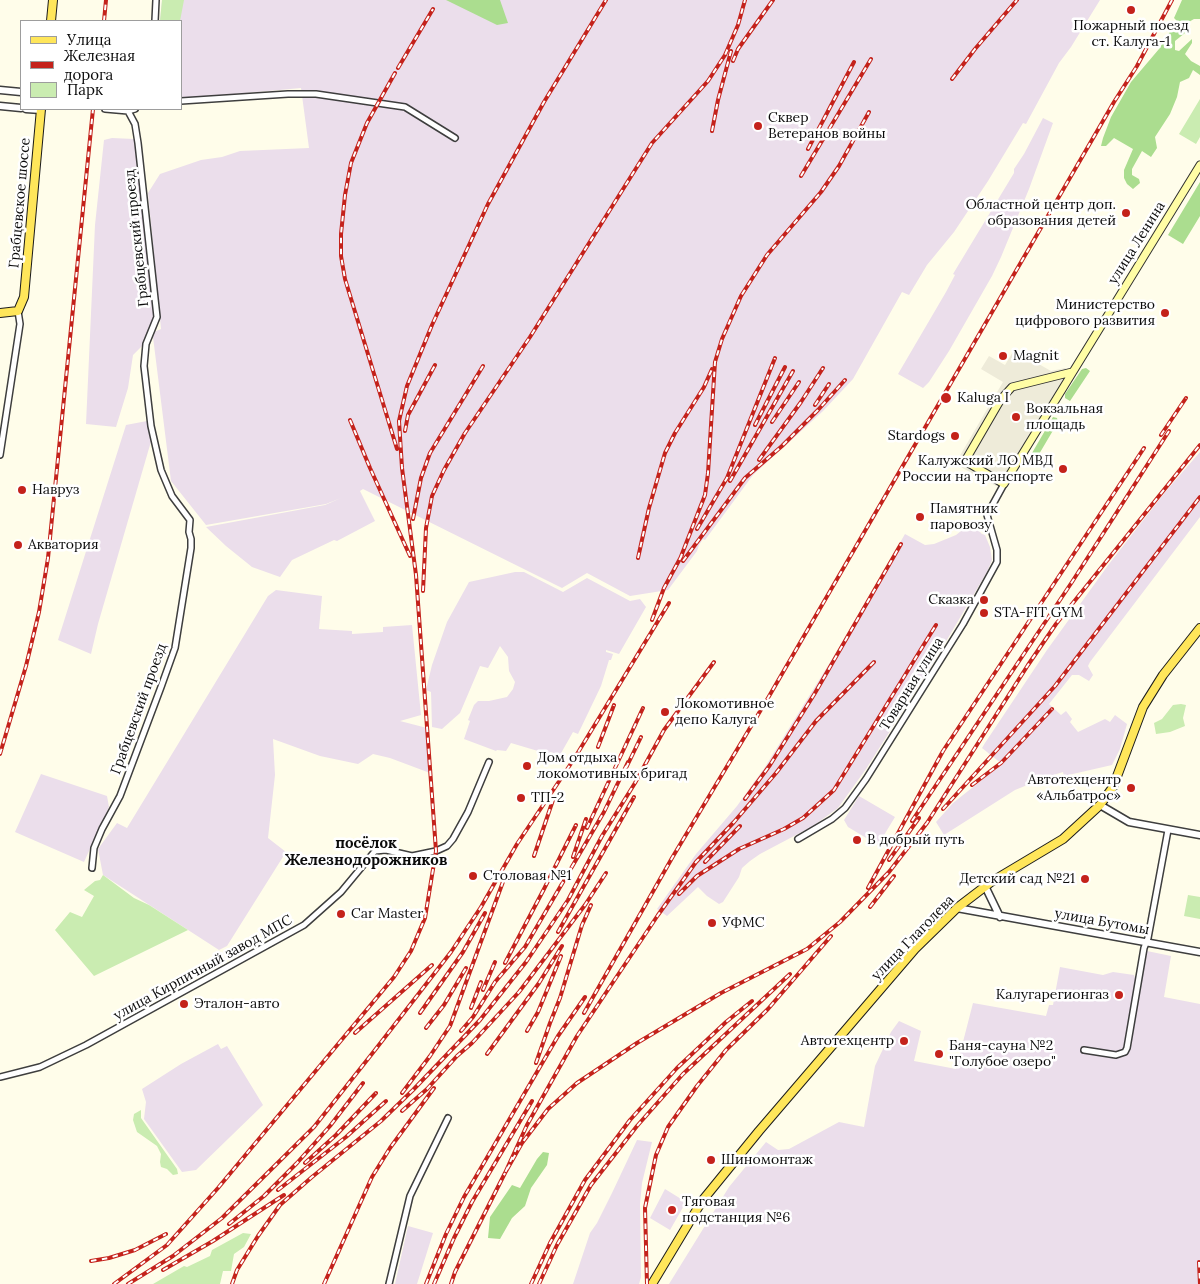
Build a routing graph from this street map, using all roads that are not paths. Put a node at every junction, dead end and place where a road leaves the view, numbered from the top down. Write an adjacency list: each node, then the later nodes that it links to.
1 (53, 0): 3 (main road)
2 (156, 0): 4 (street)
3 (50, 20)
4 (155, 20)
5 (0, 90): 6 (street)
6 (20, 92)
7 (182, 101): 14 (street)
8 (0, 106): 9 (street)
9 (20, 108)
10 (41, 110): 16 (main road, Грабцевское шоссе)
11 (116, 110): 13 (street)
12 (132, 110): 13 (street)
13 (128, 111): 28 (street, Грабцевский проезд)
14 (455, 138)
15 (1200, 165): 18 (main road, улица Ленина)
16 (18, 310): 17 (main road); 19 (street)
17 (0, 313)
18 (1072, 372): 20 (main road, улица Ленина); 20 (main road)
19 (0, 454)
20 (1004, 484): 21 (street, улица Ленина)
21 (987, 515): 27 (street, Товарная улица)
22 (1200, 628): 24 (main road, улица Глаголева)
23 (489, 762): 35 (street, улица Кирпичный завод МПС)
24 (1100, 805): 25 (street); 29 (main road, улица Глаголева)
25 (1168, 830): 26 (street); 32 (street)
26 (1200, 835)
27 (798, 839)
28 (92, 868)
29 (985, 886): 30 (main road, улица Глаголева); 31 (street)
30 (957, 908): 31 (street, улица Бутомы); 38 (main road, улица Глаголева)
31 (1000, 917): 32 (street, улица Бутомы)
32 (1146, 942): 33 (street, улица Бутомы); 34 (street)
33 (1200, 952)
34 (1084, 1050)
35 (0, 1077)
36 (448, 1118): 37 (street)
37 (389, 1284)
38 (652, 1284)

